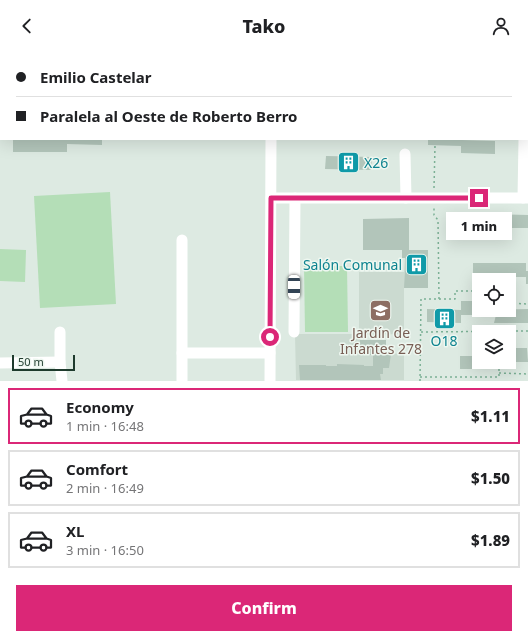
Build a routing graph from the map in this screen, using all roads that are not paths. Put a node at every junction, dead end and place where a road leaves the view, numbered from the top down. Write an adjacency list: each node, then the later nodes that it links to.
1 (271, 140): 4 (street)
2 (524, 140): 7 (street)
3 (405, 154): 6 (street)
4 (271, 198): 5 (street); 11 (street)
5 (295, 198): 6 (street); 10 (street)
6 (406, 198): 7 (street)
7 (526, 198)
8 (182, 240): 12 (street)
9 (60, 332): 13 (street)
10 (294, 332)
11 (270, 352): 12 (street); 17 (street)
12 (182, 353): 16 (street)
13 (60, 362): 14 (street); 15 (street)
14 (0, 363)
15 (62, 381)
16 (182, 381)
17 (270, 381)

